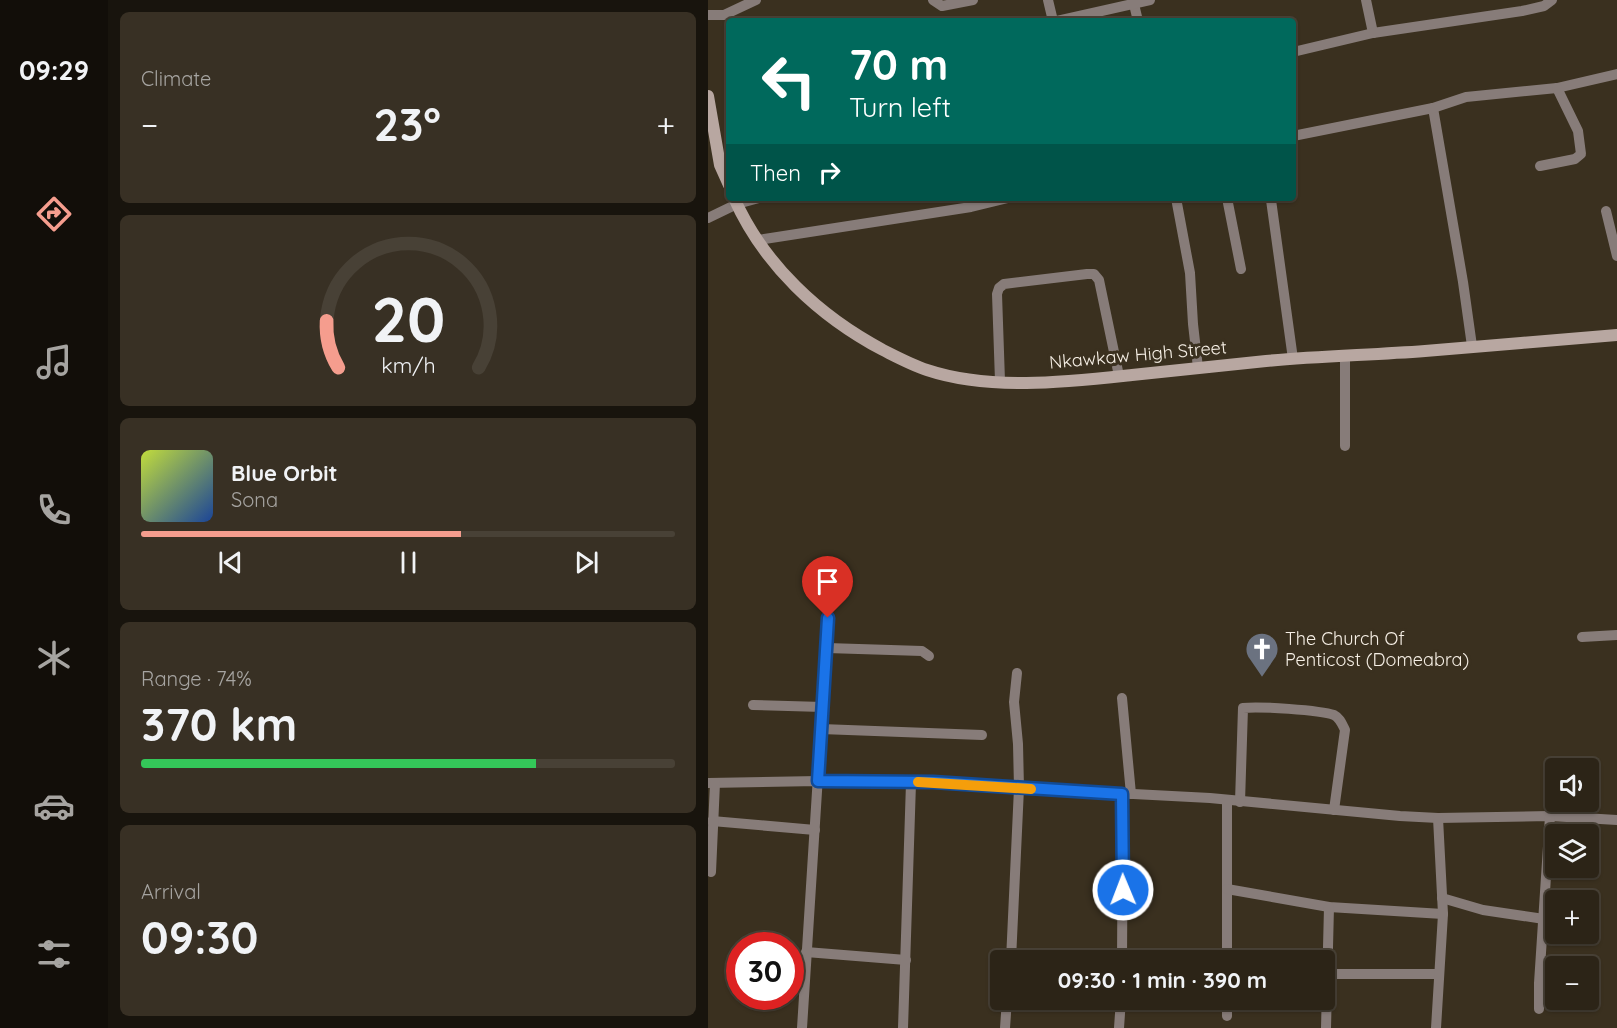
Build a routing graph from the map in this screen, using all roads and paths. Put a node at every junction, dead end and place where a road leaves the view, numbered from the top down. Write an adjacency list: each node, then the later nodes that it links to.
1 (756, 0): 9 (street)
2 (933, 0): 3 (street)
3 (973, 0)
4 (1048, 0): 10 (street)
5 (1149, 0): 8 (street)
6 (1366, 0): 13 (street)
7 (1552, 0): 13 (street)
8 (1133, 2): 11 (street); 12 (street)
9 (708, 15)
10 (1054, 18)
11 (1067, 18)
12 (1137, 18)
13 (1373, 33): 14 (street)
14 (1296, 51)
15 (1617, 74): 16 (street)
16 (1557, 88): 18 (street); 20 (street)
17 (708, 96): 21 (main road)
18 (1433, 108): 19 (street); 33 (street)
19 (1296, 135)
20 (1540, 165)
21 (726, 178)
22 (736, 201): 28 (street); 29 (main road, Nkawkaw High Street)
23 (996, 201): 29 (street)
24 (1177, 201): 36 (street)
25 (1228, 201): 31 (street)
26 (1271, 201): 35 (street)
27 (1606, 211): 30 (street)
28 (708, 218)
29 (758, 240): 38 (main road, Nkawkaw High Street)
30 (1617, 256)
31 (1241, 269)
32 (1617, 335): 33 (main road, Nkawkaw High Street)
33 (1472, 346): 34 (main road, Nkawkaw High Street)
34 (1345, 355): 35 (main road, Nkawkaw High Street); 39 (street)
35 (1293, 359): 36 (main road, Nkawkaw High Street)
36 (1198, 368): 37 (main road, Nkawkaw High Street)
37 (1119, 376): 38 (main road, Nkawkaw High Street); 38 (street)
38 (1000, 381)
39 (1345, 446)
40 (828, 618): 43 (street)
41 (1617, 634): 42 (street)
42 (1582, 637)
43 (827, 648): 44 (street); 48 (street)
44 (929, 656)
45 (1017, 673): 54 (street)
46 (1122, 698): 55 (street)
47 (753, 705): 48 (street)
48 (823, 706): 49 (street)
49 (821, 729): 50 (street); 51 (street)
50 (982, 735)
51 (818, 781): 52 (street); 53 (street); 63 (street)
52 (711, 783): 62 (street)
53 (911, 783): 54 (street); 75 (street)
54 (1019, 788): 55 (street); 70 (street)
55 (1127, 794): 56 (street); 71 (street)
56 (1227, 800): 57 (street); 65 (street)
57 (1240, 802): 58 (street); 58 (street)
58 (1334, 810): 60 (street)
59 (1550, 816): 60 (street); 61 (street); 69 (street)
60 (1438, 818): 66 (street)
61 (1617, 820)
62 (712, 821): 63 (street); 64 (street)
63 (815, 830): 74 (street)
64 (711, 872)
65 (1227, 889): 67 (street); 72 (street)
66 (1442, 898): 68 (street); 69 (street)
67 (1329, 907): 68 (street); 73 (street)
68 (1443, 914): 76 (street)
69 (1544, 919): 78 (street)
70 (1011, 950)
71 (1122, 950)
72 (1227, 950)
73 (1327, 950)
74 (806, 952): 75 (street); 84 (street)
75 (906, 960): 85 (street)
76 (1438, 974): 77 (street); 89 (street)
77 (1335, 977)
78 (1539, 1009)
79 (1006, 1010): 86 (street)
80 (1120, 1010): 87 (street)
81 (1227, 1010): 83 (street)
82 (1326, 1010): 88 (street)
83 (1227, 1016)
84 (802, 1028)
85 (903, 1028)
86 (1005, 1028)
87 (1119, 1028)
88 (1326, 1028)
89 (1436, 1028)

